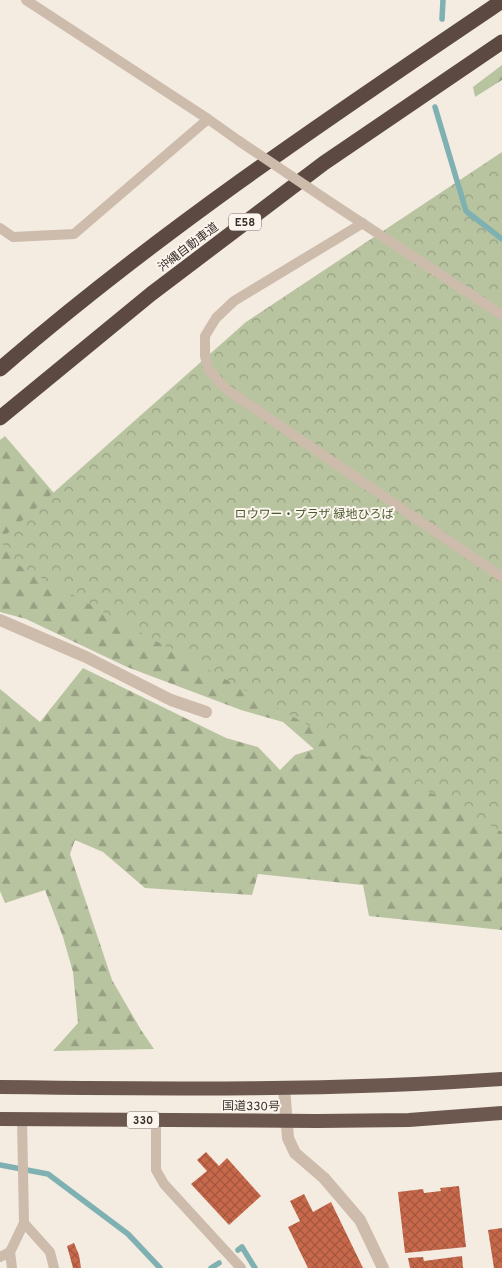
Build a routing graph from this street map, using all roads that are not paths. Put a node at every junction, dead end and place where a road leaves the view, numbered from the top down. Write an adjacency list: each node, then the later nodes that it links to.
1 (26, 0): 4 (lane)
2 (502, 1): 8 (highway, 沖縄自動車道)
3 (502, 42): 9 (highway, 沖縄自動車道 / E58)
4 (208, 119): 5 (lane, bridge); 6 (lane)
5 (362, 223): 7 (lane); 10 (lane)
6 (0, 228)
7 (502, 315)
8 (0, 369)
9 (0, 418)
10 (502, 577)
11 (0, 620): 12 (street)
12 (206, 712)
13 (502, 1079): 15 (highway, 国道330号)
14 (0, 1087): 15 (highway, 国道330号)
15 (284, 1087): 20 (street)
16 (502, 1114): 20 (highway, 国道330号 / 330)
17 (0, 1119): 18 (highway, 国道330号 / 330)
18 (22, 1119): 19 (highway, 国道330号 / 330); 21 (lane)
19 (156, 1120): 20 (highway, 国道330号 / 330); 26 (lane)
20 (286, 1121): 27 (street)
21 (24, 1223): 22 (lane); 25 (lane)
22 (10, 1252): 23 (lane); 24 (lane)
23 (0, 1257)
24 (12, 1268)
25 (54, 1268)
26 (241, 1268)
27 (383, 1268)

